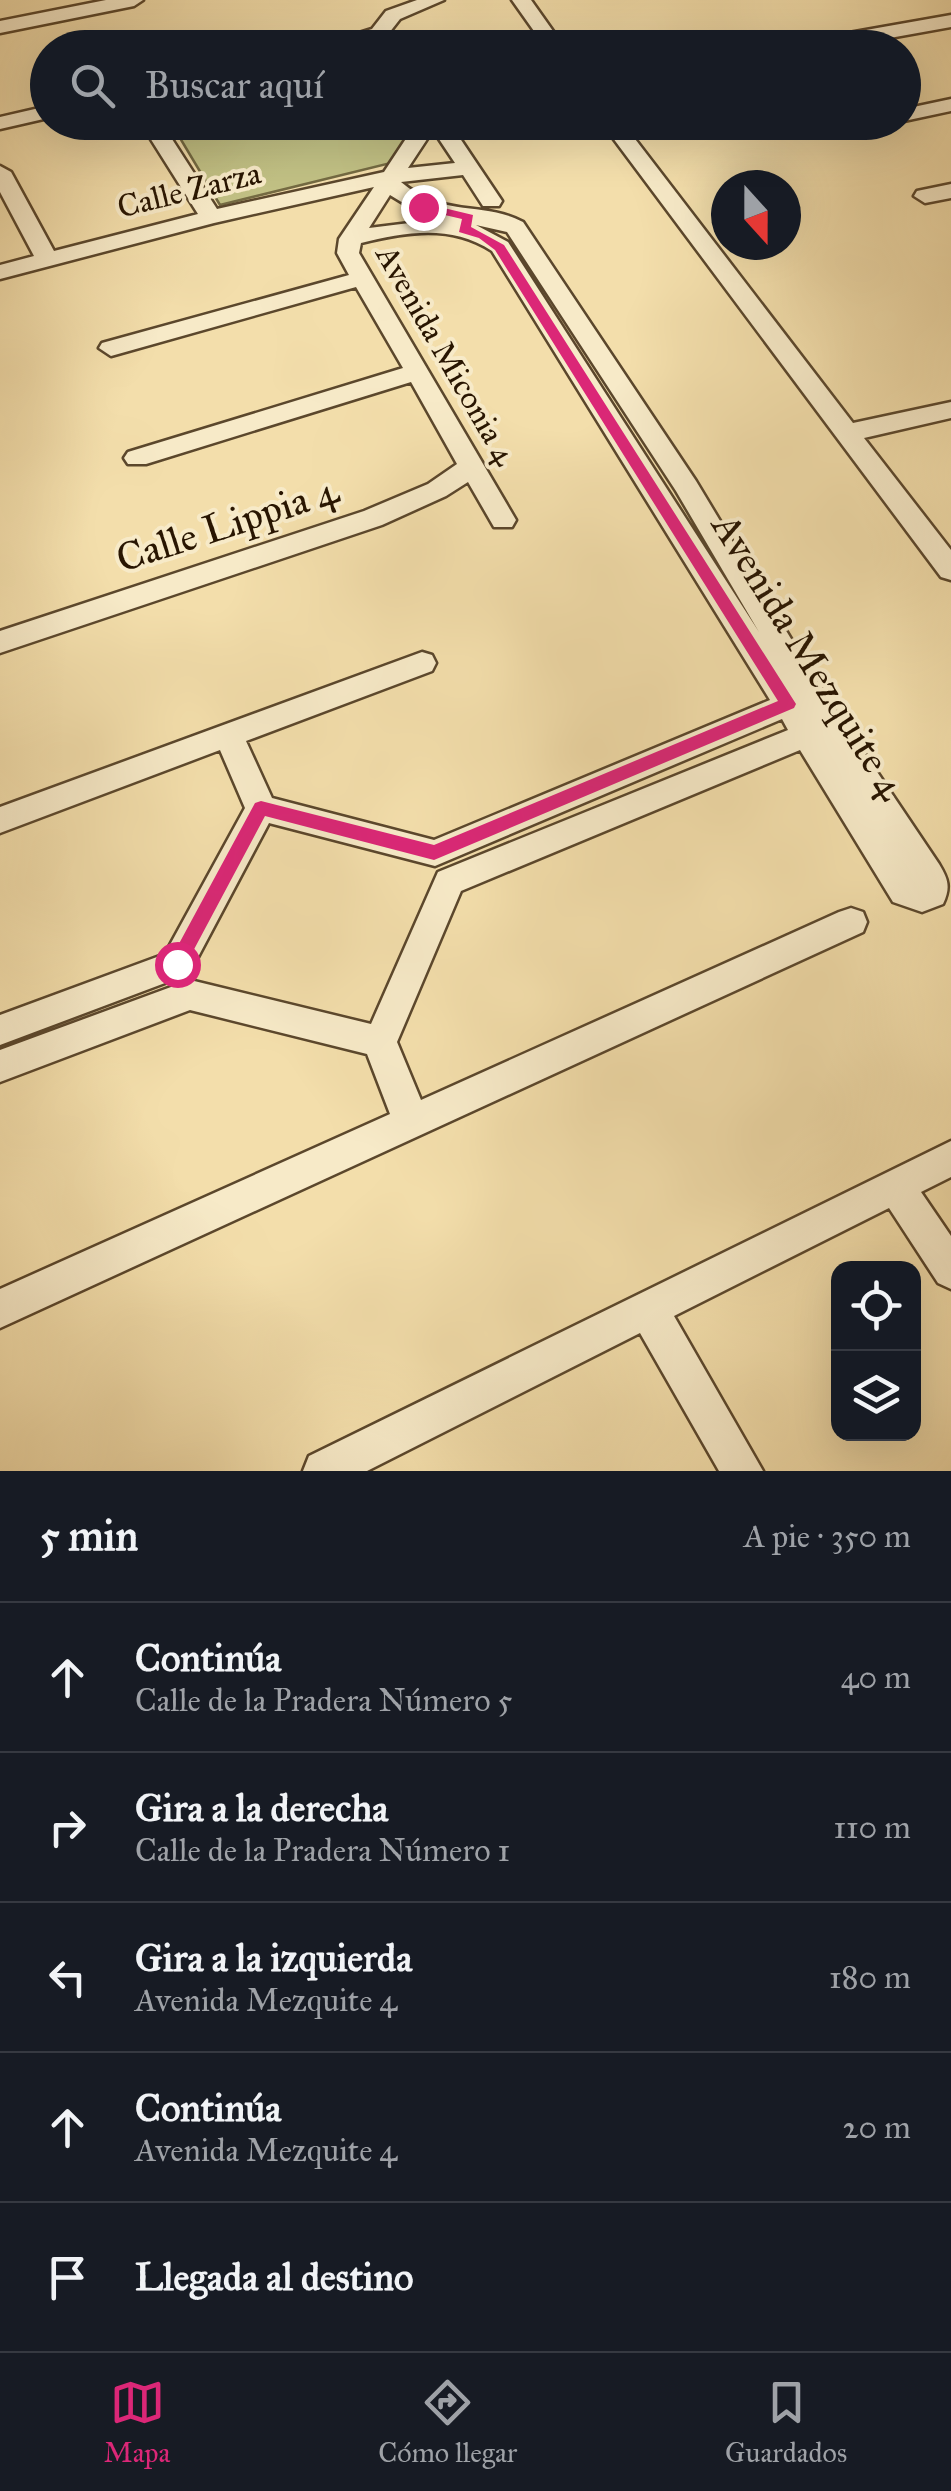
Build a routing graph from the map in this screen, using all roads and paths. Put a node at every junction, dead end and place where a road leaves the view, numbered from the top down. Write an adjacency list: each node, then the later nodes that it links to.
1 (134, 0): 4 (street)
2 (435, 0): 7 (street)
3 (522, 0): 8 (street)
4 (62, 7): 6 (street)
5 (951, 21): 9 (street)
6 (0, 28)
7 (388, 30)
8 (543, 30)
9 (900, 30)
10 (951, 106): 11 (street)
11 (921, 112)
12 (30, 116): 13 (street)
13 (0, 123)
14 (162, 140): 24 (street)
15 (417, 140): 20 (street, Avenida Miconia 4)
16 (450, 140): 18 (street, Avenida Mezquite 4)
17 (626, 140): 33 (street)
18 (469, 168): 20 (street, Calle Zarza); 23 (street, Avenida Mezquite 4)
19 (0, 172): 26 (street)
20 (392, 179): 23 (street, Avenida Mezquite 4); 24 (street, Calle Zarza); 25 (street, Avenida Miconia 4)
21 (951, 191): 22 (street)
22 (924, 196)
23 (474, 216): 25 (street); 29 (street, Avenida Mezquite 4)
24 (211, 217): 26 (street, Calle Zarza)
25 (350, 239): 28 (street, Avenida Miconia 4)
26 (48, 260): 27 (street, Calle Zarza)
27 (0, 272)
28 (364, 278): 30 (street); 31 (street, Avenida Miconia 4)
29 (557, 312): 36 (street, Avenida Mezquite 4); 37 (street, Avenida Mezquite 4)
30 (111, 348)
31 (416, 372): 34 (street); 35 (street, Avenida Miconia 4)
32 (951, 410): 33 (street)
33 (848, 433): 39 (street)
34 (137, 458)
35 (472, 466): 38 (street, Avenida Miconia 4); 40 (street, Calle Lippia 4)
36 (687, 487): 37 (street); 42 (street, Avenida Mezquite 4)
37 (659, 495): 42 (street, Avenida Mezquite 4)
38 (503, 520)
39 (948, 560)
40 (0, 642)
41 (422, 663): 44 (street)
42 (799, 699): 43 (street, Avenida Mezquite 4); 47 (street)
43 (819, 729): 43 (street, Avenida Mezquite 4); 47 (street)
44 (228, 736): 45 (street); 46 (street)
45 (261, 808): 47 (street); 49 (street)
46 (0, 820)
47 (442, 867): 51 (street)
48 (852, 922): 53 (street)
49 (184, 980): 50 (street); 51 (street); 52 (street)
50 (0, 1030)
51 (380, 1042): 53 (street)
52 (0, 1066)
53 (412, 1124): 57 (street)
54 (951, 1158): 55 (street)
55 (896, 1186): 56 (street); 58 (street)
56 (951, 1270)
57 (0, 1309)
58 (648, 1309): 59 (street); 61 (street)
59 (367, 1461): 60 (street)
60 (324, 1471)
61 (742, 1471)

